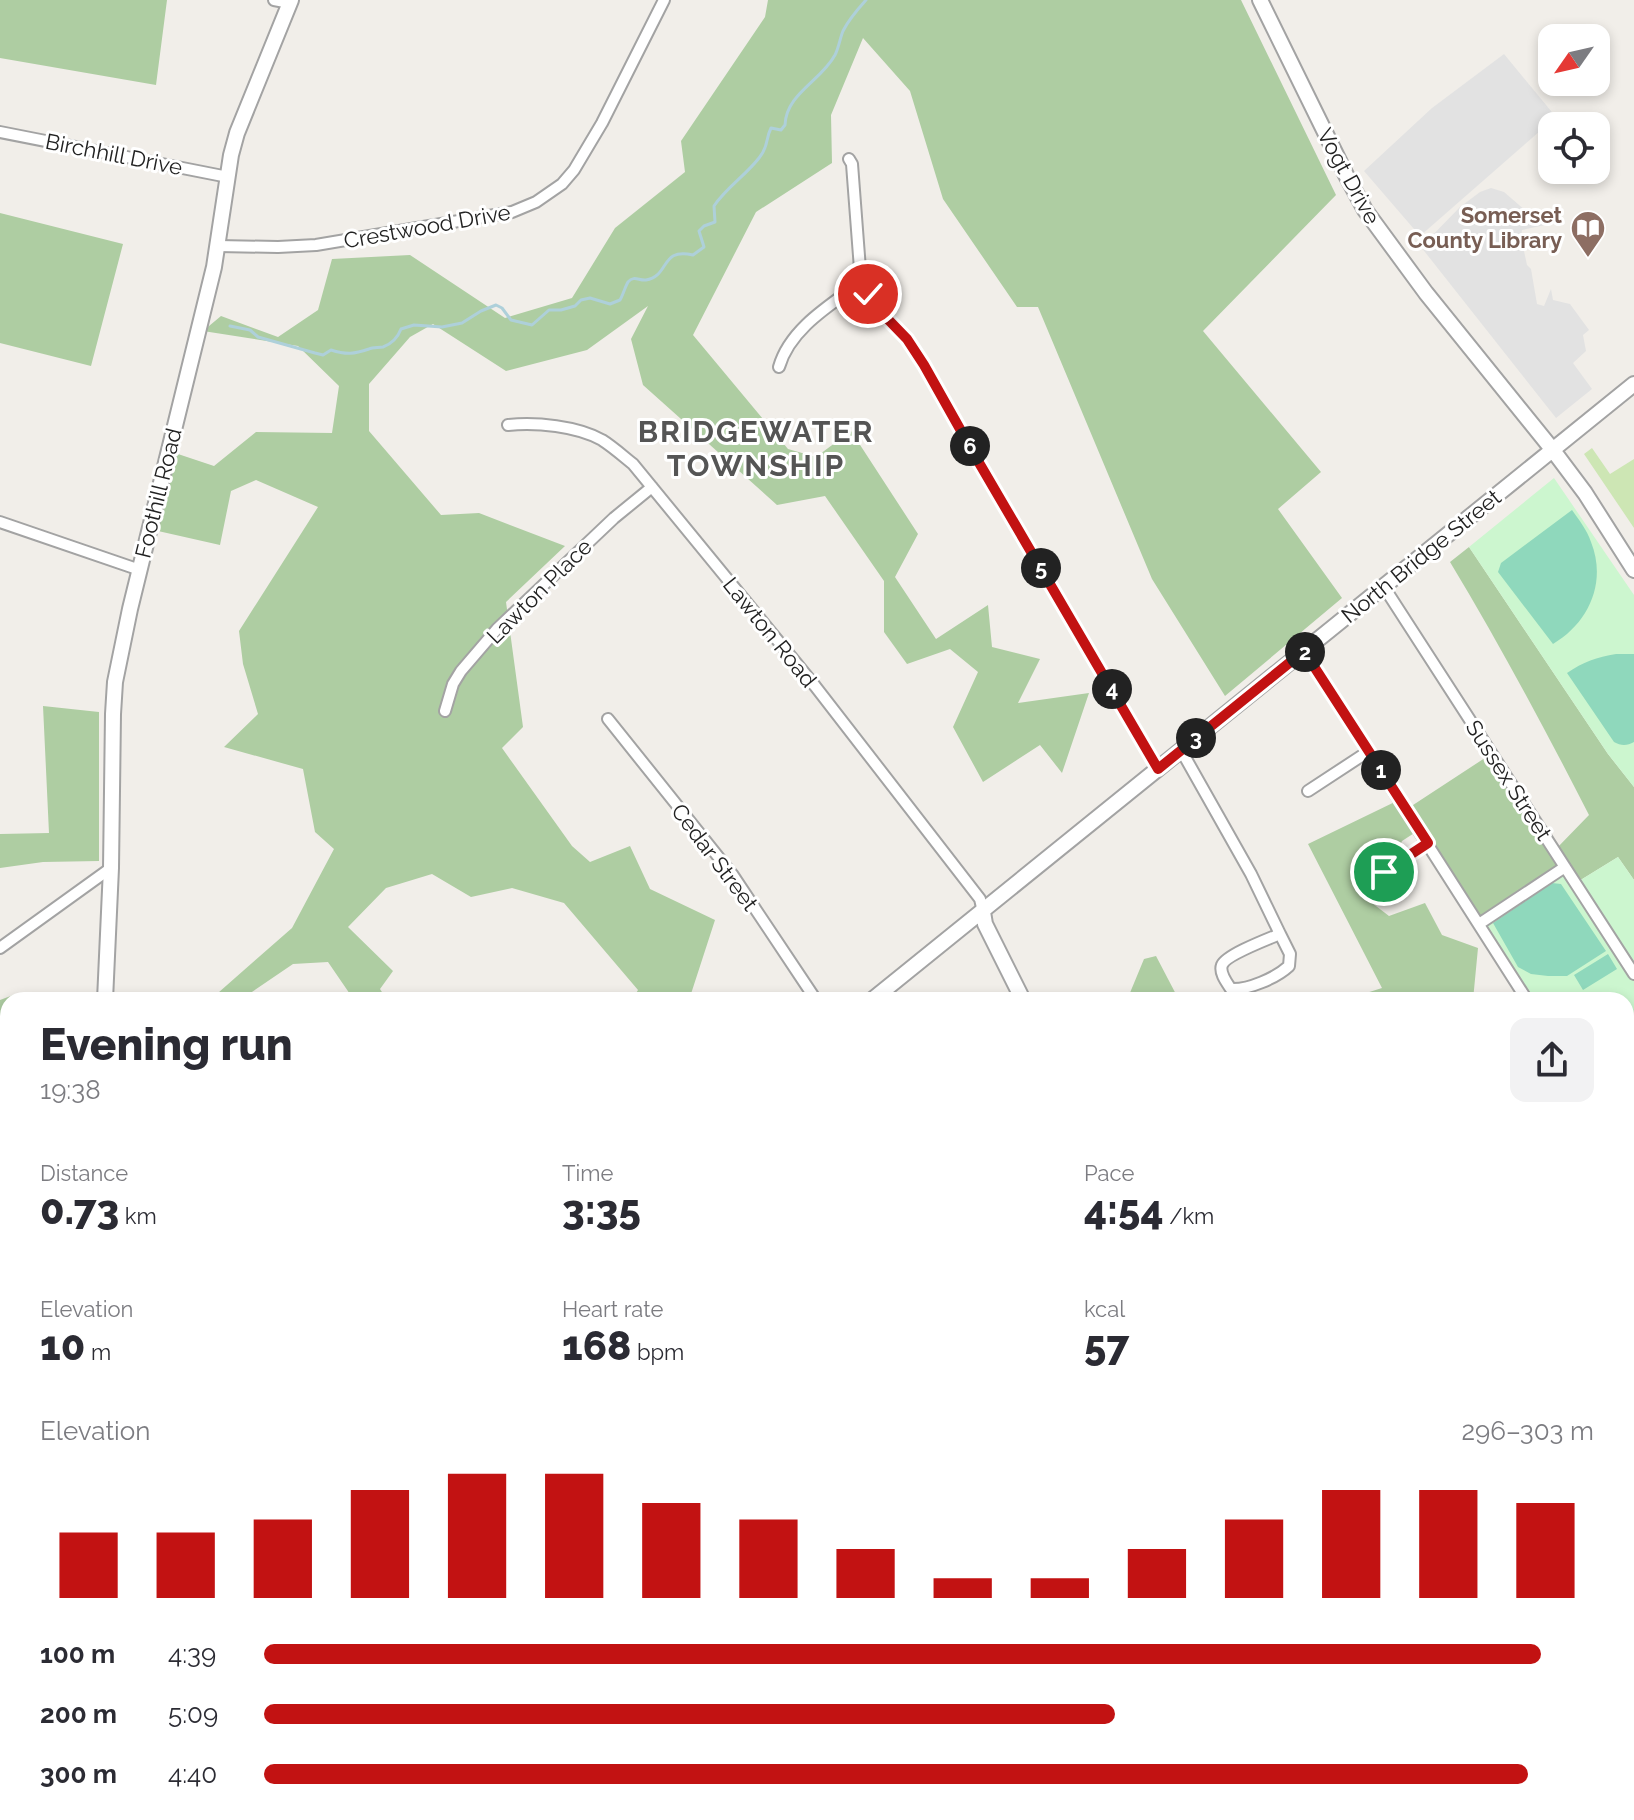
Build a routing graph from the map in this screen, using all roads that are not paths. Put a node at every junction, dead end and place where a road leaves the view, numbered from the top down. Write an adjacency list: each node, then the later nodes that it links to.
1 (274, 0): 4 (street)
2 (664, 0): 8 (street, Crestwood Drive)
3 (1260, 0): 13 (street, Vogt Drive)
4 (290, 2): 7 (street, Foothill Road)
5 (0, 132): 7 (street, Birchhill Drive)
6 (849, 159): 9 (street)
7 (228, 177): 8 (street, Foothill Road)
8 (218, 246): 16 (street, Foothill Road)
9 (863, 281): 10 (street); 24 (street)
10 (779, 367)
11 (1634, 384): 13 (street, North Bridge Street)
12 (508, 425): 14 (street, Lawton Road)
13 (1552, 449): 17 (street, Vogt Drive); 18 (street, North Bridge Street)
14 (652, 487): 20 (street, Lawton Place); 30 (street, Lawton Road)
15 (0, 522): 16 (street)
16 (140, 570): 28 (street, Foothill Road)
17 (1634, 570)
18 (1384, 587): 19 (street, North Bridge Street); 27 (street, Sussex Street)
19 (1304, 651): 22 (street, North Bridge Street); 23 (street)
20 (445, 711)
21 (608, 719): 36 (street, Cedar Street)
22 (1181, 750): 24 (street, North Bridge Street); 32 (street)
23 (1369, 751): 25 (street); 26 (street)
24 (1158, 769): 30 (street, North Bridge Street)
25 (1308, 791)
26 (1428, 843): 29 (street); 31 (street)
27 (1565, 867): 31 (street); 34 (street, Sussex Street)
28 (111, 868): 33 (street); 35 (street, Foothill Road)
29 (1384, 872)
30 (983, 912): 37 (street, North Bridge Street); 38 (street)
31 (1479, 924): 39 (street)
32 (1280, 934): 32 (street)
33 (0, 948)
34 (1634, 974)
35 (105, 992)
36 (811, 992)
37 (882, 992)
38 (1019, 992)
39 (1522, 992)

